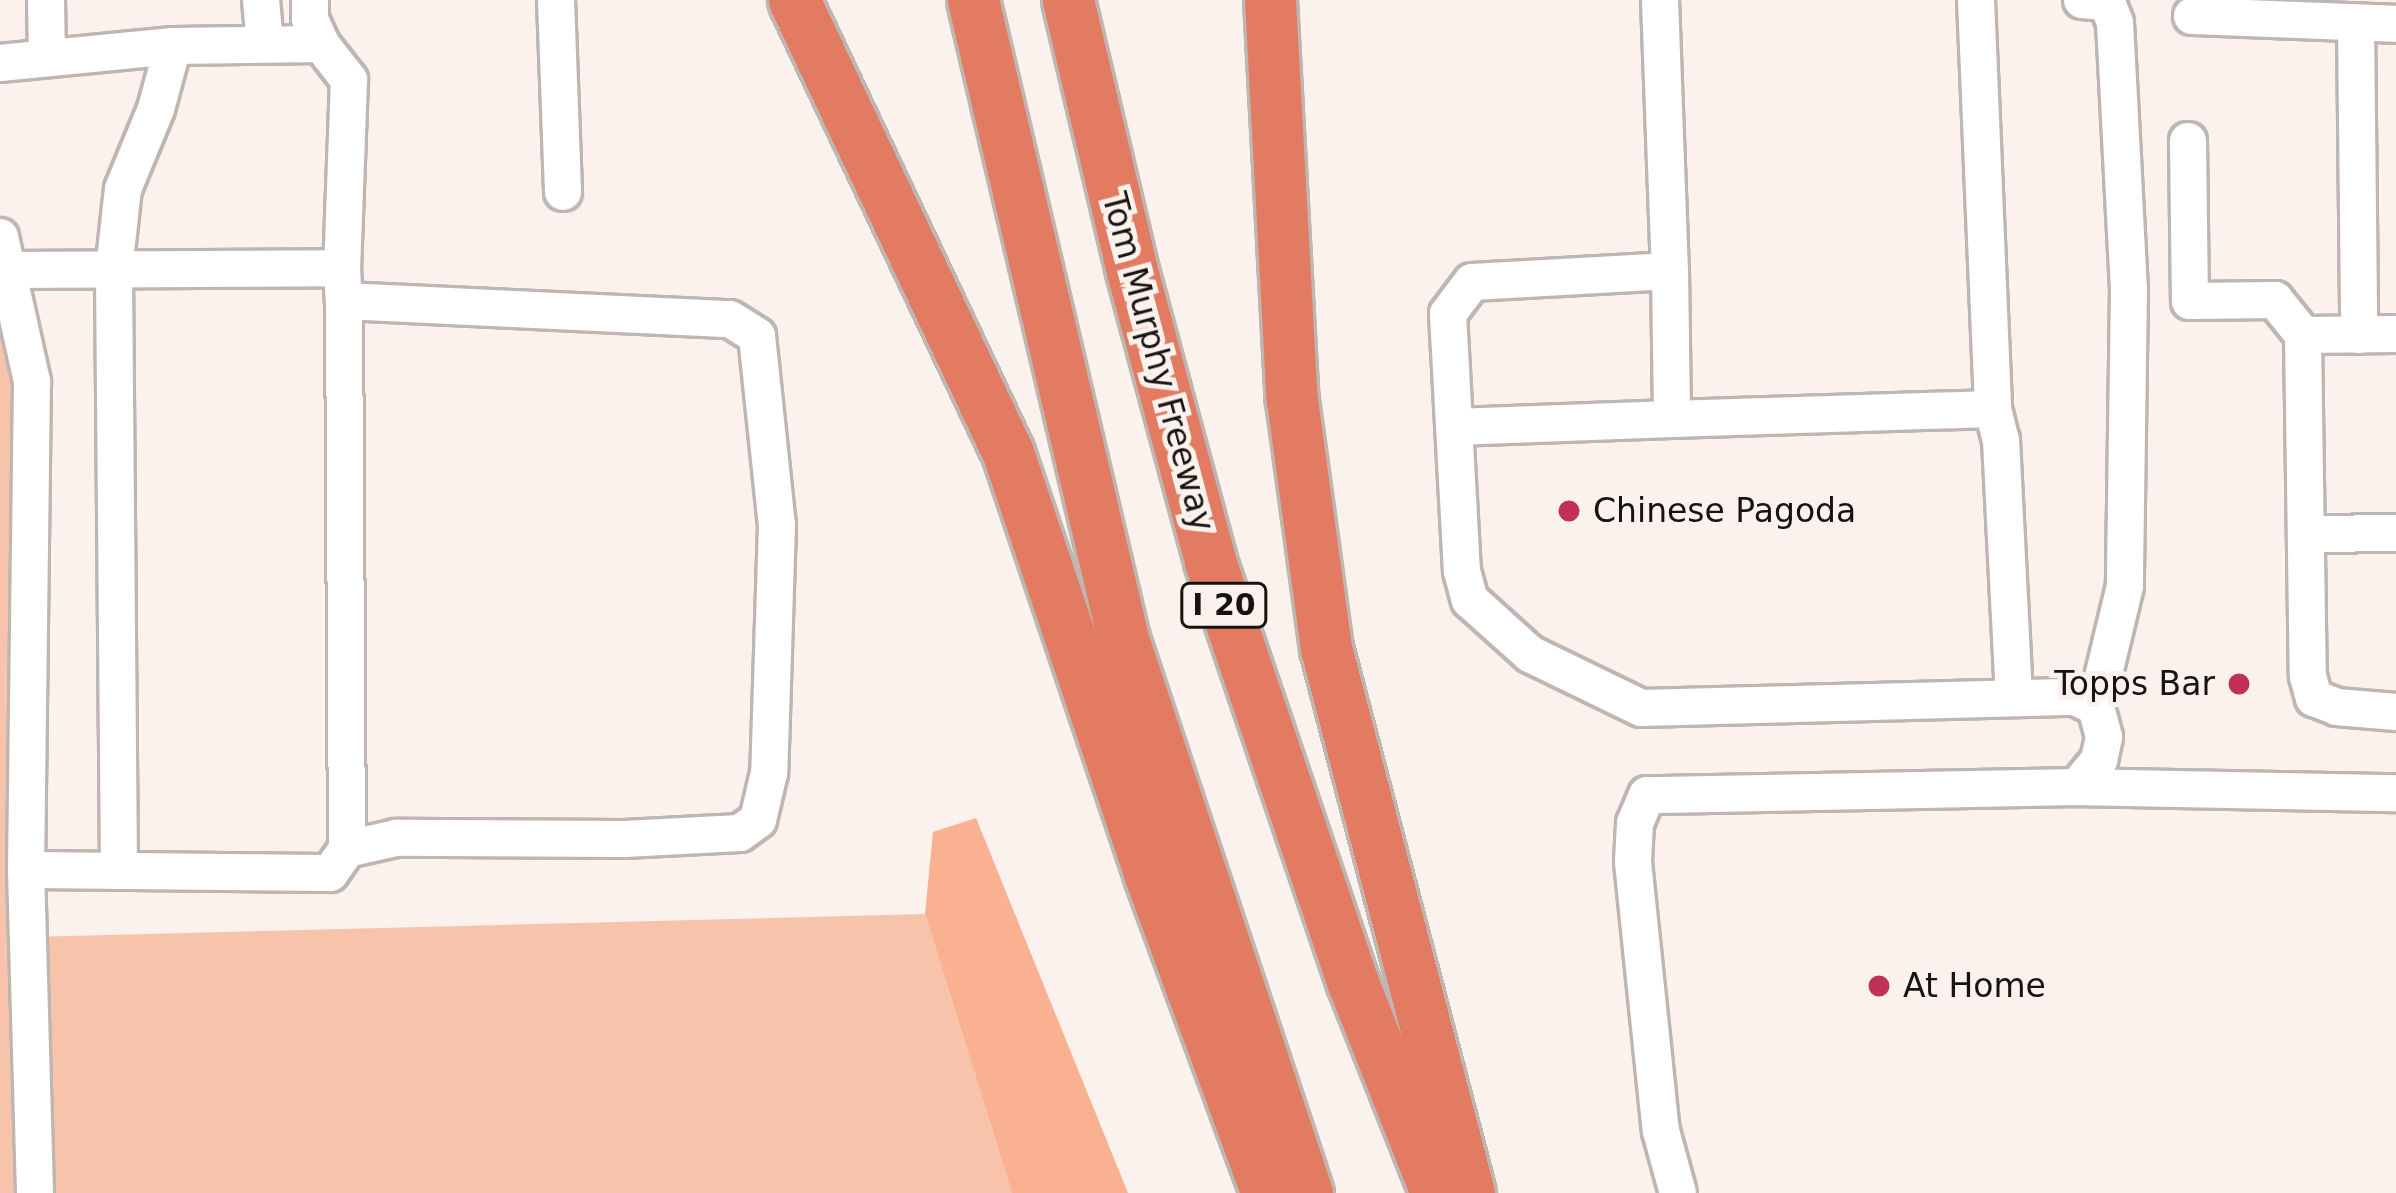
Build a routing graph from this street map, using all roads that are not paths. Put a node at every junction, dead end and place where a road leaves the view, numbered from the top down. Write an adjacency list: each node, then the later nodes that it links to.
1 (46, 0): 18 (street)
2 (261, 0): 15 (street)
3 (310, 0): 16 (street)
4 (556, 0): 21 (street)
5 (794, 0): 43 (highway)
6 (973, 0): 44 (highway)
7 (1068, 0): 45 (highway, Tom Murphy Freeway / I 20)
8 (1270, 0): 46 (highway)
9 (1660, 0): 24 (street)
10 (1976, 0): 29 (street)
11 (2082, 0): 35 (street)
12 (2192, 16): 13 (street)
13 (2356, 23): 14 (street); 28 (street)
14 (2396, 24)
15 (265, 44): 16 (street); 17 (street)
16 (321, 44): 25 (street)
17 (172, 46): 18 (street); 23 (street)
18 (47, 55): 19 (street)
19 (0, 63)
20 (2188, 141): 27 (street)
21 (563, 192)
22 (3, 254): 23 (street); 40 (street)
23 (114, 270): 25 (street); 41 (street)
24 (1670, 271): 30 (street); 31 (street)
25 (343, 285): 39 (street); 39 (street)
26 (2396, 334): 28 (street)
27 (2303, 335): 28 (street); 33 (street)
28 (2359, 335)
29 (1993, 409): 30 (street); 34 (street)
30 (1672, 419): 31 (street)
31 (1454, 427): 34 (street)
32 (2396, 532): 33 (street)
33 (2307, 534): 36 (street)
34 (2014, 695): 35 (street)
35 (2096, 707): 37 (street)
36 (2396, 712)
37 (2070, 787): 38 (street); 47 (street)
38 (2396, 793)
39 (347, 849): 41 (street)
40 (26, 870): 41 (street); 42 (street)
41 (119, 871)
42 (35, 1193)
43 (1267, 1193)
44 (1306, 1193)
45 (1436, 1193)
46 (1469, 1193)
47 (1678, 1193)

